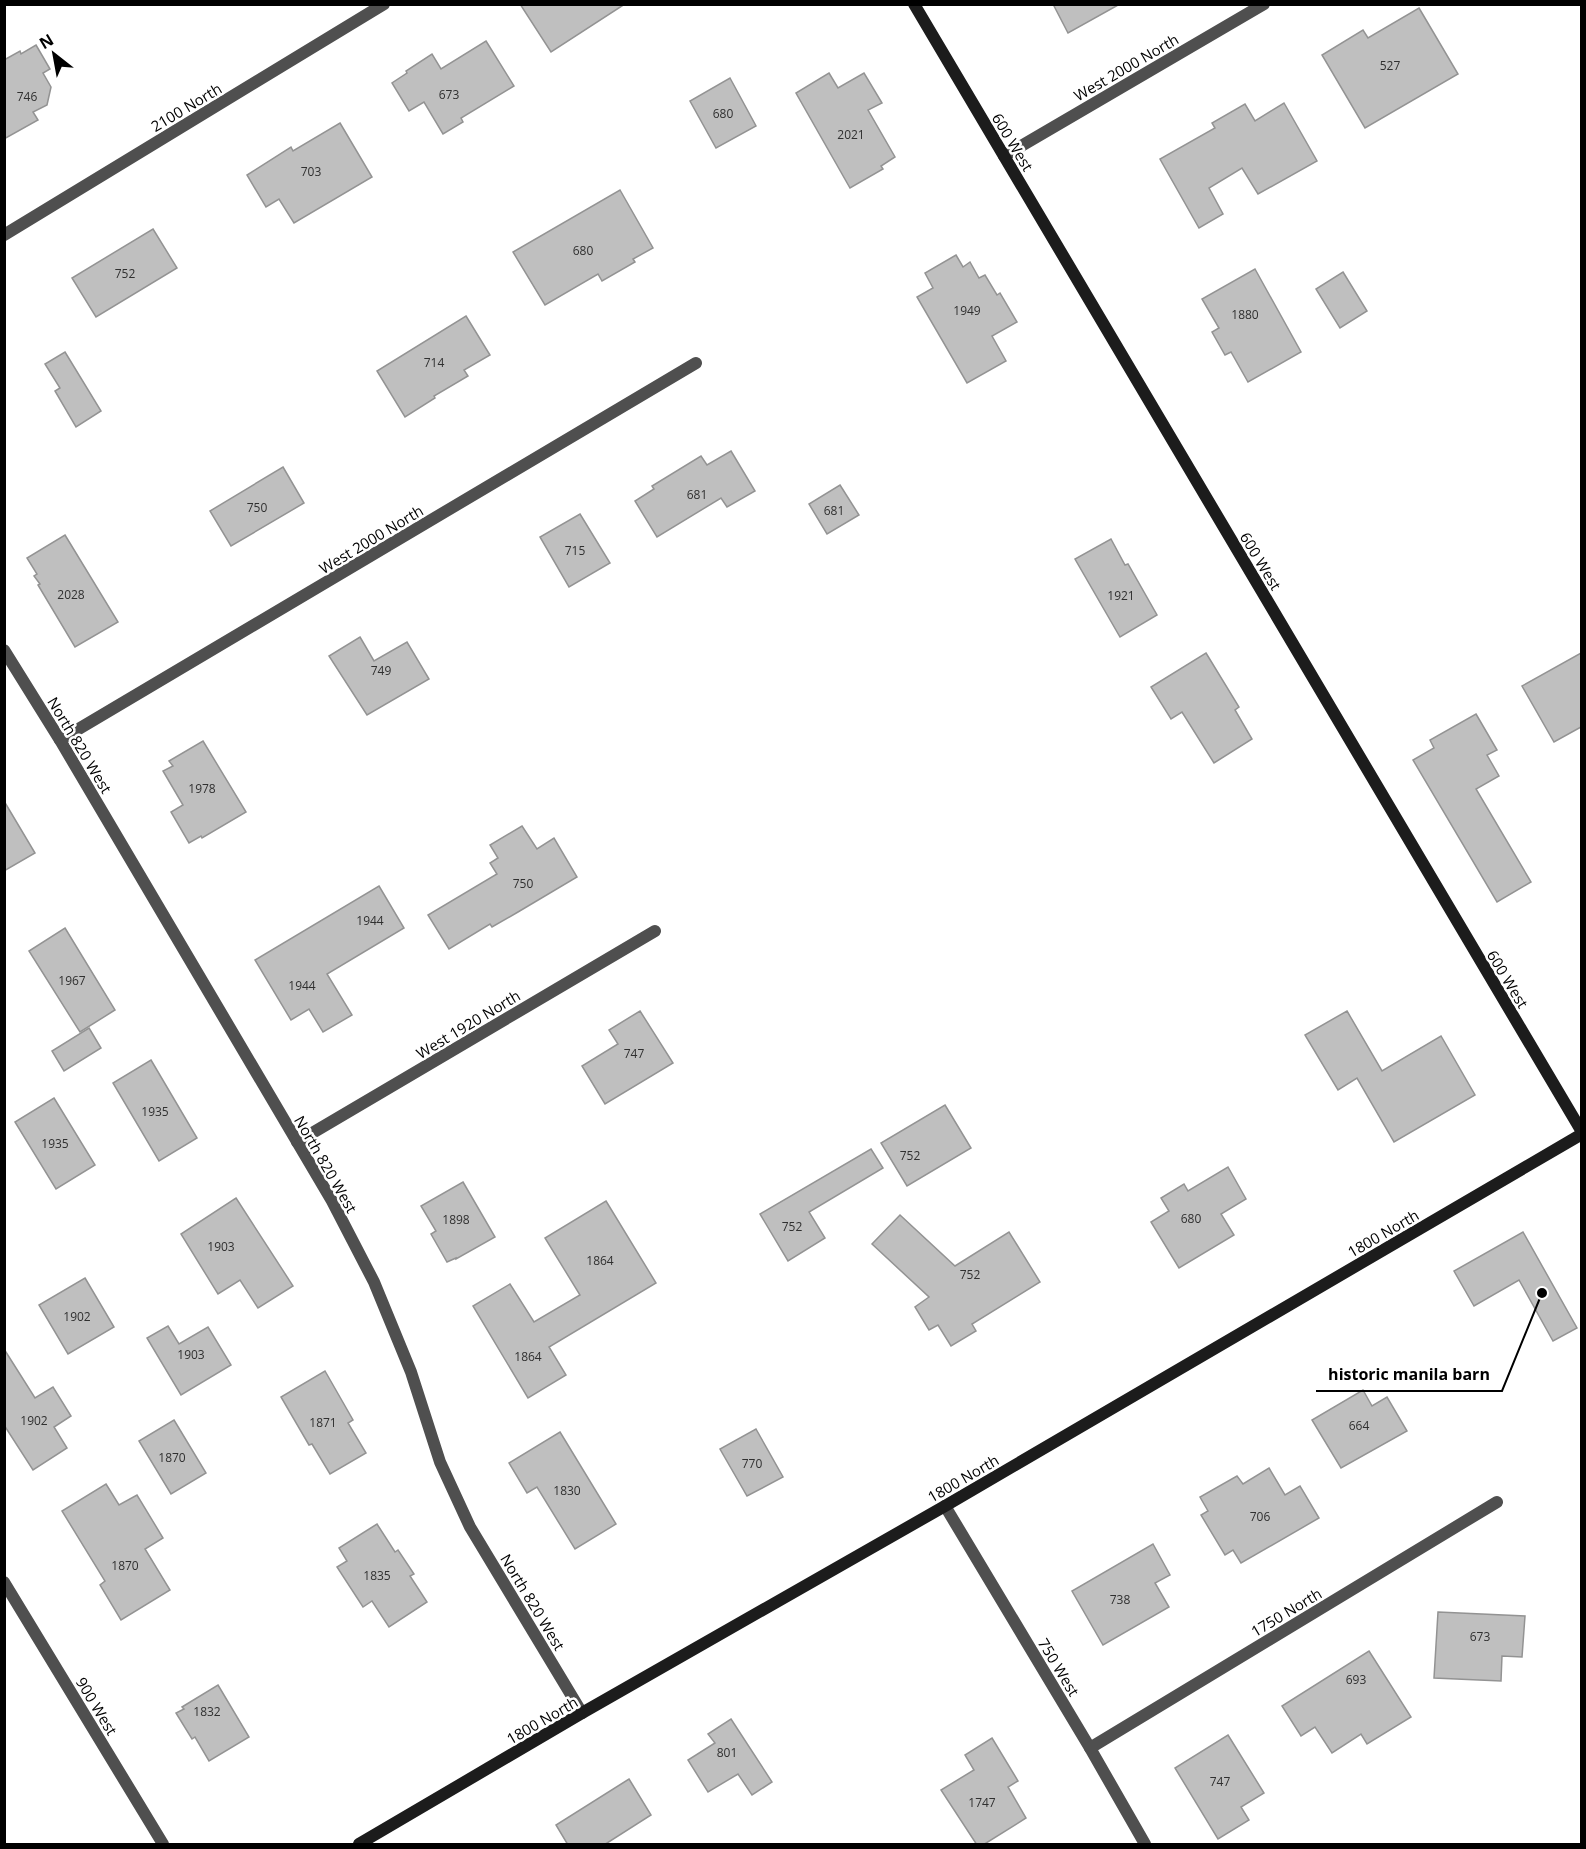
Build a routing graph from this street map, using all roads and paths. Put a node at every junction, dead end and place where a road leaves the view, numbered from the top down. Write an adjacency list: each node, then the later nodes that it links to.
1 (384, 4): 5 (street, 2100 North)
2 (914, 4): 4 (street, 600 West)
3 (1264, 4): 4 (street, West 2000 North)
4 (1004, 156): 10 (street, 600 West)
5 (4, 234)
6 (696, 363): 8 (street, West 2000 North)
7 (4, 650): 8 (street, North 820 West)
8 (60, 740): 11 (street, North 820 West)
9 (655, 931): 11 (street, West 1920 North)
10 (1581, 1133): 13 (street, 1800 North)
11 (297, 1142): 15 (street, North 820 West)
12 (1497, 1502): 16 (street, 1750 North)
13 (945, 1506): 15 (street, 1800 North); 16 (street, 750 West)
14 (4, 1582): 17 (street, 900 West)
15 (582, 1713): 18 (street, 1800 North)
16 (1090, 1748): 19 (street, 750 West)
17 (164, 1845)
18 (359, 1845)
19 (1145, 1845)

